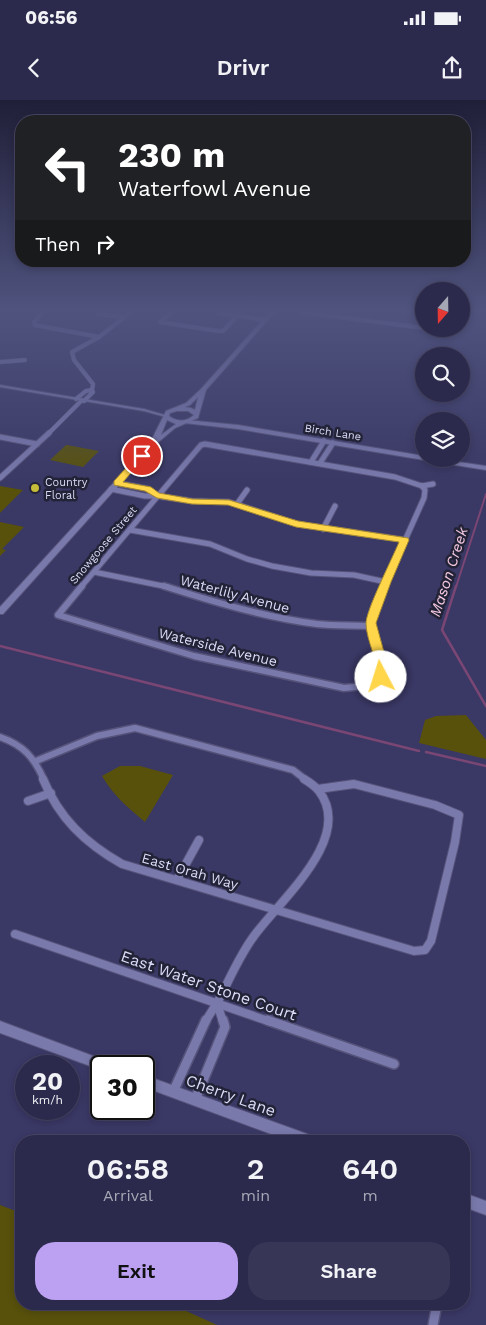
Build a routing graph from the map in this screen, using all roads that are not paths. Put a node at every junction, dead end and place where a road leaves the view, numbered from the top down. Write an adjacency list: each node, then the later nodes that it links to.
1 (81, 369): 4 (street)
2 (222, 369): 5 (main road)
3 (0, 386): 6 (street)
4 (92, 390): 6 (street); 6 (street)
5 (203, 390): 7 (main road); 9 (main road)
6 (81, 400): 8 (street); 16 (street)
7 (175, 409): 8 (street); 9 (main road); 10 (main road)
8 (144, 410): 10 (street)
9 (197, 415): 11 (main road); 12 (street, Birch Lane)
10 (166, 416): 11 (main road); 17 (main road)
11 (185, 422): 12 (street, Birch Lane); 17 (main road)
12 (238, 427): 14 (street, Birch Lane)
13 (0, 437): 16 (street)
14 (324, 441): 15 (street, Birch Lane); 19 (street)
15 (333, 443): 18 (street, Birch Lane); 20 (street)
16 (37, 444): 24 (street)
17 (153, 444): 26 (main road)
18 (415, 457)
19 (312, 462): 20 (street); 31 (street, Snowgoose Street)
20 (320, 463): 28 (street)
21 (470, 465): 23 (street)
22 (0, 467): 24 (street)
23 (486, 468)
24 (10, 469): 25 (street)
25 (0, 478)
26 (117, 483): 29 (main road); 31 (street)
27 (433, 484): 28 (street)
28 (422, 486): 36 (street)
29 (111, 490): 31 (street); 39 (main road)
30 (247, 490): 32 (street)
31 (157, 496): 32 (street); 35 (street, Snowgoose Street)
32 (237, 504): 34 (street)
33 (335, 506): 34 (street)
34 (323, 529): 36 (street)
35 (130, 530): 37 (street, Snowgoose Street); 38 (street)
36 (405, 540): 38 (street)
37 (94, 572): 40 (street, Snowgoose Street); 41 (street, Waterlily Avenue)
38 (386, 582): 41 (street)
39 (0, 612)
40 (58, 615): 42 (street, Waterside Avenue)
41 (372, 626): 42 (street)
42 (375, 685): 43 (street)
43 (386, 692)
44 (0, 737): 45 (street, East Orah Way)
45 (36, 760): 46 (street); 47 (street, East Orah Way)
46 (318, 789): 51 (street); 51 (street, East Orah Way)
47 (51, 793): 48 (street); 50 (street, East Orah Way)
48 (28, 801)
49 (199, 840): 50 (street)
50 (177, 880): 51 (street, East Orah Way)
51 (275, 909): 53 (street)
52 (15, 934): 53 (street, East Water Stone Court)
53 (217, 1003): 56 (street, East Water Stone Court); 58 (street); 59 (street)
54 (0, 1028): 55 (main road)
55 (90, 1061)
56 (394, 1064)
57 (155, 1085): 58 (main road, Cherry Lane)
58 (174, 1092): 59 (main road, Cherry Lane)
59 (195, 1100): 60 (main road, Cherry Lane)
60 (291, 1135)
61 (470, 1205): 62 (main road)
62 (486, 1208)
63 (436, 1310): 64 (street)
64 (433, 1325)

